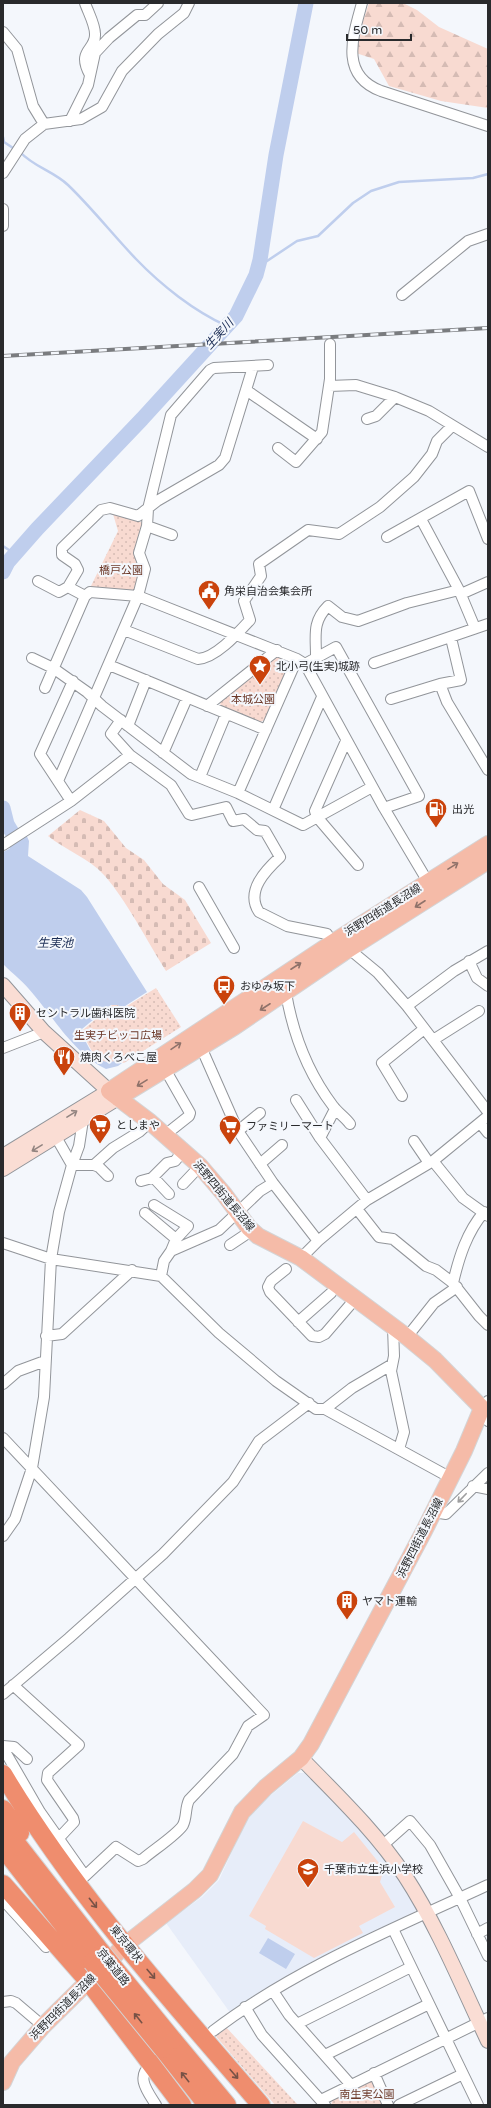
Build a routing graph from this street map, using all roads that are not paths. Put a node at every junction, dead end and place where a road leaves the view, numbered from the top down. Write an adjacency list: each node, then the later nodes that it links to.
1 (85, 3): 6 (street)
2 (158, 3): 6 (street)
3 (189, 3): 7 (street)
4 (362, 3): 9 (street)
5 (3, 32): 8 (street)
6 (90, 75): 7 (street)
7 (70, 121): 8 (street)
8 (44, 124): 10 (street)
9 (487, 124)
10 (3, 173)
11 (3, 209): 12 (street)
12 (3, 226)
13 (488, 234): 14 (street)
14 (402, 295)
15 (330, 344): 18 (street)
16 (268, 365): 17 (street)
17 (253, 367): 19 (street); 26 (street)
18 (329, 386): 20 (street); 23 (street)
19 (246, 390): 23 (street); 26 (street)
20 (395, 397): 21 (street); 22 (street)
21 (367, 419)
22 (452, 426): 24 (street); 41 (street)
23 (317, 439): 25 (street)
24 (488, 446)
25 (278, 448)
26 (148, 509): 28 (street); 34 (street)
27 (421, 519): 30 (street); 31 (street); 35 (street)
28 (147, 526): 29 (street); 37 (street)
29 (172, 535)
30 (387, 537)
31 (488, 539)
32 (38, 582): 34 (street)
33 (488, 582): 35 (street)
34 (68, 587): 36 (street)
35 (460, 592): 39 (street); 44 (street)
36 (85, 596): 37 (street); 49 (street)
37 (138, 596): 40 (street); 41 (street)
38 (488, 624): 39 (street)
39 (475, 628): 42 (street)
40 (124, 630): 41 (street); 48 (street)
41 (238, 634): 43 (street)
42 (451, 638): 47 (street); 52 (street)
43 (277, 650): 46 (street); 58 (street)
44 (316, 656): 46 (street); 72 (street)
45 (32, 658): 49 (street)
46 (301, 661): 54 (street); 61 (street)
47 (374, 663)
48 (109, 665): 50 (street); 56 (street)
49 (53, 668): 51 (street); 53 (street)
50 (146, 680): 55 (street); 60 (street)
51 (73, 681): 56 (street); 67 (street)
52 (440, 684): 57 (street); 65 (street)
53 (45, 688)
54 (322, 697): 62 (street); 73 (street)
55 (187, 698): 58 (street); 63 (street)
56 (94, 699): 60 (street); 67 (street)
57 (391, 699)
58 (207, 706): 59 (street)
59 (226, 714): 61 (street); 66 (street)
60 (124, 723): 63 (street); 64 (street)
61 (266, 730): 69 (street)
62 (346, 741): 68 (street); 74 (street)
63 (163, 753): 66 (street)
64 (130, 755): 70 (street); 71 (street)
65 (488, 770)
66 (200, 777): 69 (street)
67 (58, 781): 70 (street)
68 (372, 787): 72 (street); 74 (street)
69 (235, 792): 71 (street); 73 (street)
70 (71, 801): 75 (street)
71 (226, 807): 81 (street)
72 (384, 808): 80 (street)
73 (273, 810): 74 (street)
74 (318, 817): 78 (street)
75 (5, 843)
76 (488, 844): 80 (main road, 浜野四街道長沼線, one-way to 76)
77 (488, 861): 80 (main road, 浜野四街道長沼線)
78 (358, 865)
79 (199, 887): 82 (street)
80 (431, 888): 81 (main road, 浜野四街道長沼線); 83 (main road, 浜野四街道長沼線, one-way to 83)
81 (332, 943): 97 (main road, 浜野四街道長沼線, one-way to 81)
82 (234, 948)
83 (349, 949): 88 (main road, 浜野四街道長沼線); 89 (street)
84 (488, 951): 85 (street)
85 (469, 962): 87 (street); 89 (street)
86 (3, 985): 92 (street)
87 (488, 986)
88 (286, 993): 94 (main road, 浜野四街道長沼線, one-way to 94); 100 (street)
89 (407, 1006): 91 (street)
90 (479, 1011): 93 (street)
91 (424, 1029): 93 (street); 98 (street)
92 (44, 1032): 95 (street); 97 (street)
93 (433, 1040): 101 (street)
94 (200, 1047): 96 (main road, 浜野四街道長沼線); 107 (street)
95 (3, 1048)
96 (165, 1069): 97 (main road, 浜野四街道長沼線, one-way to 97); 109 (street)
97 (113, 1095): 103 (street); 105 (main road, 浜野四街道長沼線); 115 (street, one-way to 97)
98 (402, 1096)
99 (296, 1100): 111 (street)
100 (334, 1109): 106 (street); 111 (street)
101 (488, 1112)
102 (260, 1113): 107 (street)
103 (83, 1120): 110 (street); 118 (street)
104 (484, 1120): 108 (street); 116 (street)
105 (150, 1122): 109 (main road, 浜野四街道長沼線); 119 (street)
106 (350, 1124)
107 (238, 1131): 117 (street)
108 (488, 1132)
109 (165, 1135): 114 (main road, 浜野四街道長沼線)
110 (56, 1137): 118 (street); 121 (street, one-way to 121)
111 (320, 1138): 128 (street)
112 (414, 1141): 116 (street)
113 (282, 1145): 117 (street)
114 (184, 1150): 120 (main road, 浜野四街道長沼線); 123 (street)
115 (3, 1156)
116 (431, 1162): 128 (street); 133 (street)
117 (260, 1164): 125 (street)
118 (72, 1165): 119 (street); 140 (street)
119 (94, 1165): 122 (street)
120 (200, 1166): 126 (street); 131 (main road, 浜野四街道長沼線)
121 (3, 1169)
122 (108, 1176)
123 (153, 1177): 124 (street); 127 (street)
124 (141, 1181)
125 (273, 1183): 131 (street); 136 (street)
126 (183, 1184)
127 (169, 1194)
128 (367, 1200): 130 (street)
129 (154, 1205): 135 (street)
130 (357, 1209): 136 (street); 145 (street)
131 (237, 1211): 134 (main road, 浜野四街道長沼線); 139 (street)
132 (145, 1213): 135 (street)
133 (486, 1214): 145 (street)
134 (249, 1228): 138 (street); 141 (main road, 浜野四街道長沼線)
135 (176, 1239): 139 (street)
136 (318, 1241): 141 (street)
137 (3, 1243): 140 (street)
138 (230, 1245)
139 (170, 1251): 144 (street)
140 (51, 1258): 143 (street); 151 (street)
141 (301, 1258): 147 (main road, 浜野四街道長沼線)
142 (286, 1269): 148 (street)
143 (132, 1270): 144 (street); 151 (street)
144 (162, 1276): 156 (street)
145 (455, 1285): 149 (street); 152 (street)
146 (331, 1293): 148 (street)
147 (356, 1298): 148 (street); 150 (main road, 浜野四街道長沼線)
148 (298, 1322)
149 (488, 1325)
150 (393, 1327): 152 (main road, 浜野四街道長沼線); 154 (street)
151 (46, 1336): 153 (street)
152 (407, 1337): 158 (main road, 浜野四街道長沼線)
153 (45, 1361): 155 (street); 161 (street)
154 (391, 1365): 157 (street); 160 (street)
155 (3, 1384)
156 (309, 1403): 157 (street); 168 (street)
157 (325, 1409): 160 (street)
158 (486, 1410): 163 (main road, 浜野四街道長沼線)
159 (3, 1438): 161 (street)
160 (399, 1449): 163 (street)
161 (32, 1468): 167 (street); 168 (street)
162 (488, 1473): 164 (street)
163 (451, 1478): 166 (main road, 浜野四街道長沼線)
164 (474, 1486): 165 (street); 166 (street, one-way to 166)
165 (488, 1489)
166 (433, 1512): 172 (main road, 浜野四街道長沼線)
167 (3, 1536)
168 (136, 1577): 169 (street); 181 (street)
169 (13, 1686): 170 (street); 177 (street)
170 (3, 1694)
171 (3, 1747): 173 (street); 177 (street)
172 (301, 1758): 178 (street); 192 (main road, 浜野四街道長沼線)
173 (27, 1759)
174 (3, 1774): 181 (highway, 東京環状)
175 (3, 1809): 191 (highway)
176 (3, 1826): 191 (highway, 京葉道路)
177 (58, 1839): 181 (street)
178 (383, 1845): 184 (street); 186 (street)
179 (3, 1848): 189 (highway, 京葉道路)
180 (3, 1864): 189 (highway)
181 (81, 1879): 192 (highway, 東京環状, one-way to 192)
182 (3, 1884): 193 (highway)
183 (488, 1885): 184 (street)
184 (460, 1898): 186 (street); 190 (street)
185 (3, 1900): 193 (street)
186 (426, 1914): 188 (street); 202 (street)
187 (488, 1928): 190 (street)
188 (393, 1929): 196 (street); 198 (street)
189 (67, 1930): 195 (highway, 京葉道路)
190 (477, 1934): 194 (street)
191 (90, 1937): 195 (highway, 京葉道路)
192 (125, 1945): 197 (main road, 浜野四街道長沼線); 220 (highway, 東京環状, one-way to 220)
193 (64, 1954): 197 (highway)
194 (488, 1956)
195 (97, 1958): 208 (highway, 京葉道路, bridge)
196 (411, 1967): 200 (street); 203 (street)
197 (89, 1982): 204 (main road, 浜野四街道長沼線); 210 (highway)
198 (273, 1990): 201 (street); 203 (street)
199 (3, 2002): 204 (street)
200 (429, 2004): 206 (street); 209 (street)
201 (245, 2008): 205 (street); 215 (street)
202 (484, 2020): 206 (street); 207 (street)
203 (297, 2024): 209 (street)
204 (43, 2026): 213 (main road, 浜野四街道長沼線)
205 (213, 2031)
206 (446, 2039): 211 (street); 212 (street)
207 (488, 2041)
208 (168, 2044): 218 (highway, 京葉道路, one-way to 208); 219 (highway, 京葉道路)
209 (325, 2055): 214 (street)
210 (151, 2065): 216 (street); 217 (highway)
211 (374, 2073): 214 (street); 221 (street)
212 (463, 2074): 222 (street); 223 (street)
213 (3, 2082)
214 (351, 2084): 215 (street)
215 (323, 2103)
216 (156, 2105)
217 (182, 2105)
218 (207, 2105)
219 (227, 2105)
220 (261, 2105)
221 (388, 2105)
222 (399, 2105)
223 (478, 2105)

